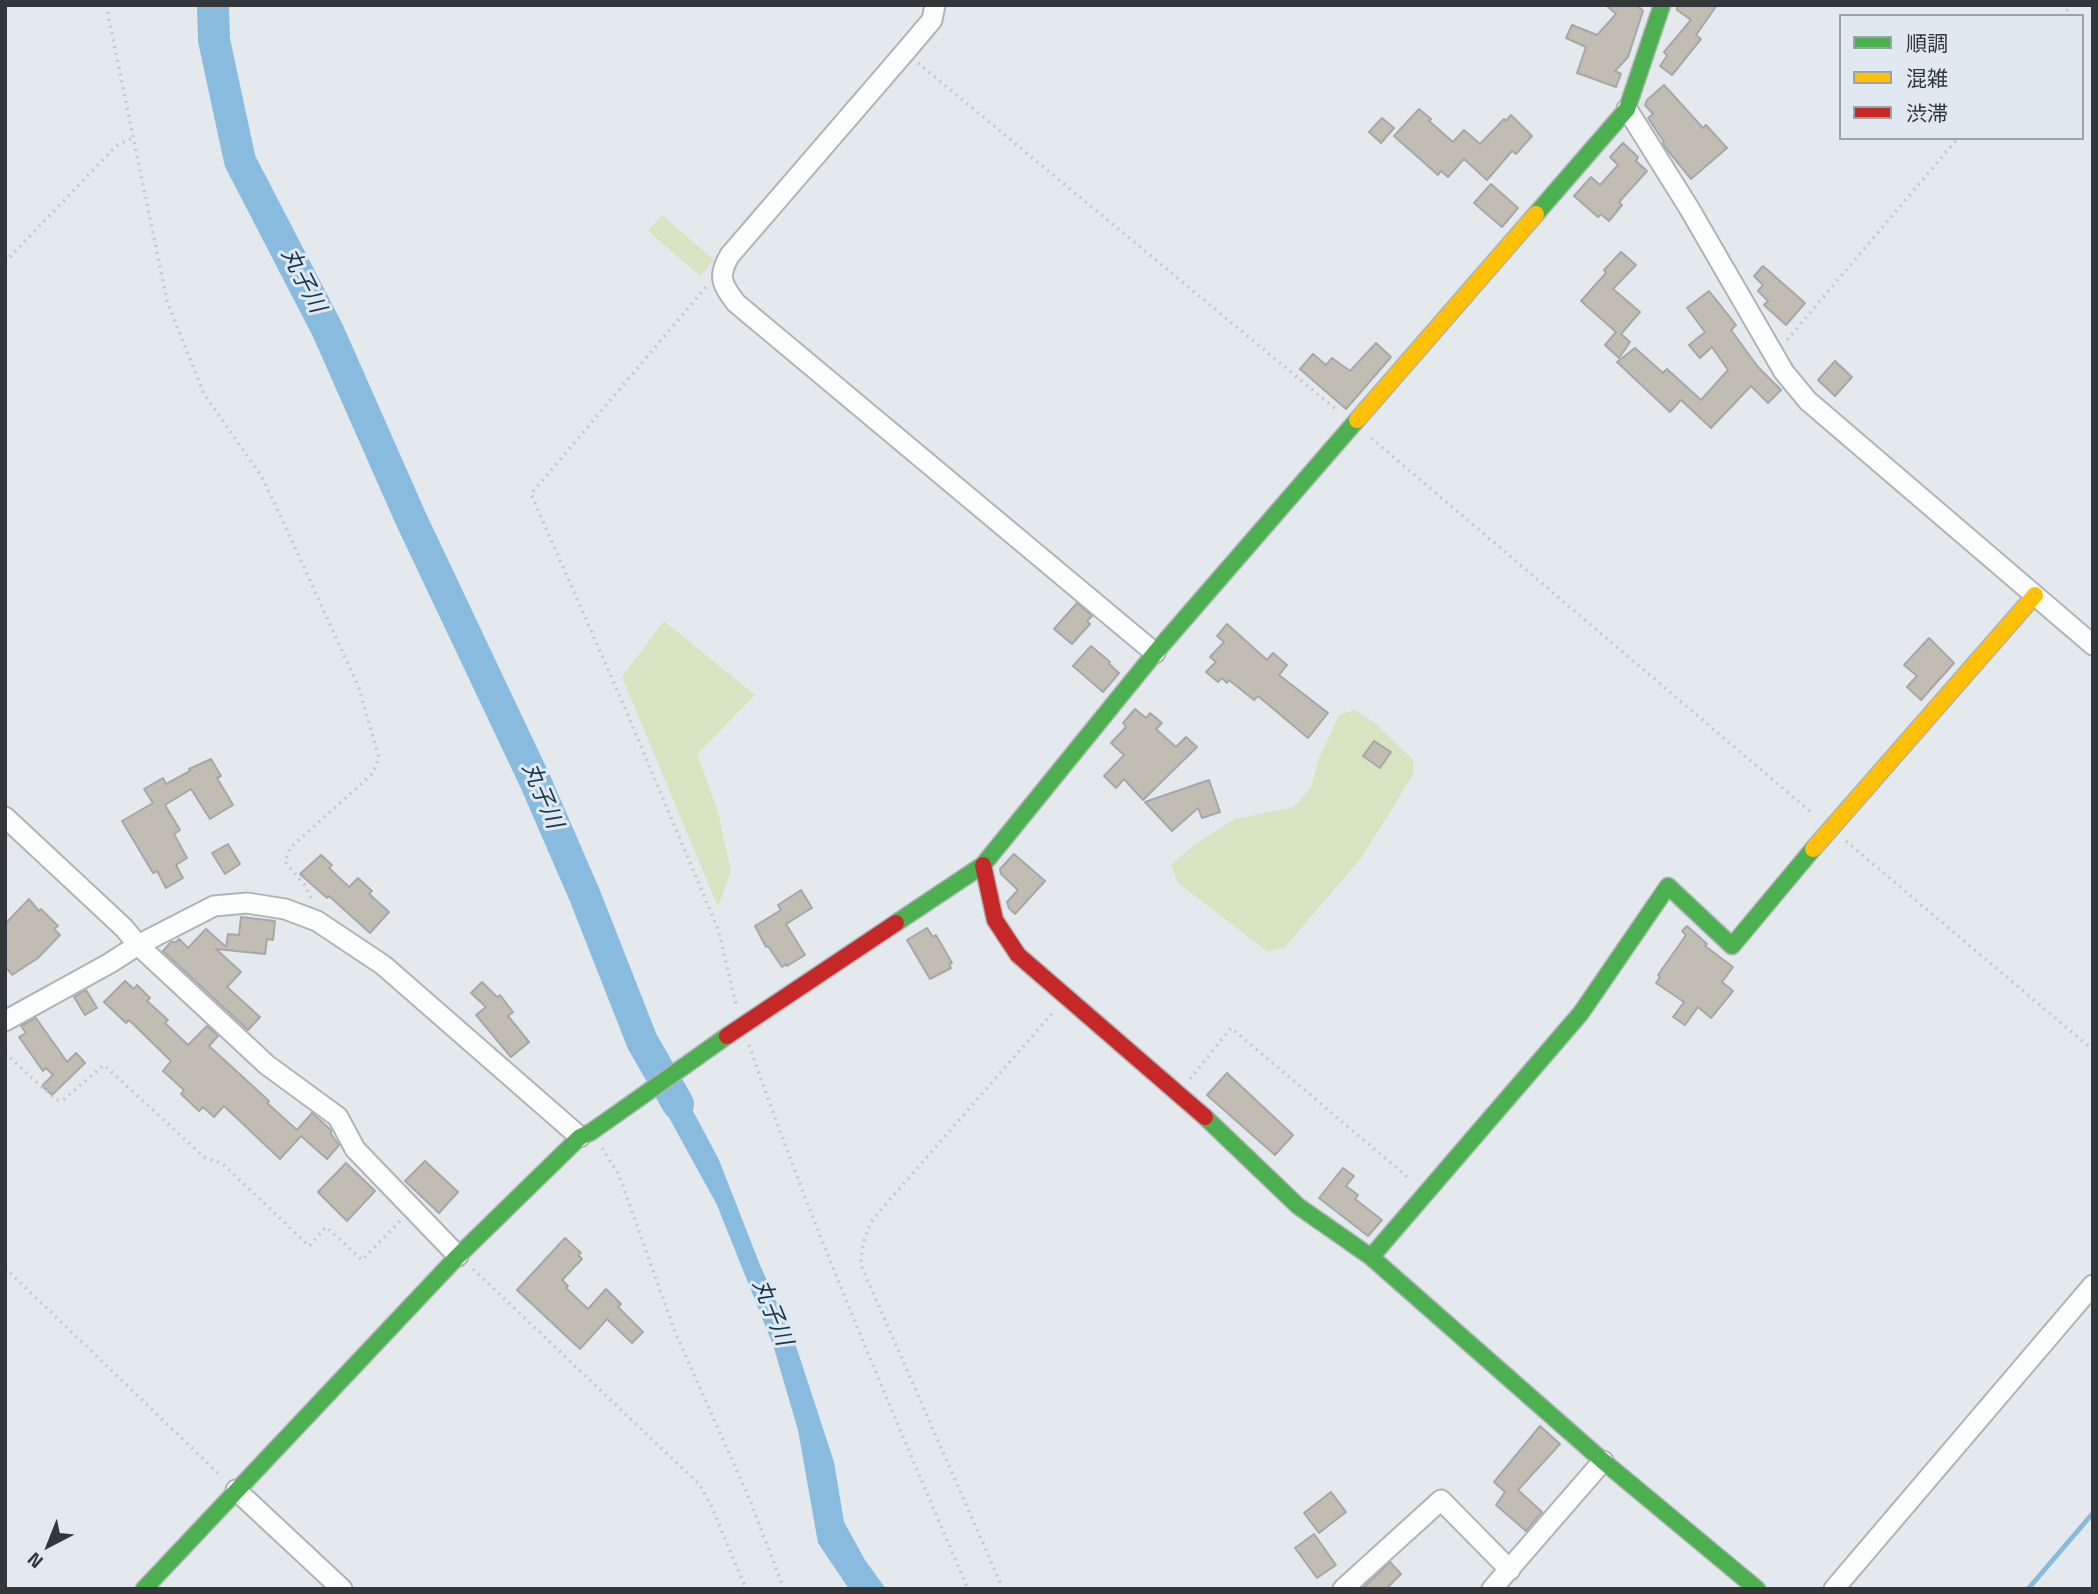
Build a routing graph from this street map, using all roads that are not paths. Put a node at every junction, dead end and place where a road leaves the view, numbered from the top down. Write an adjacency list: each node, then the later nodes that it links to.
1 (935, 5): 6 (street)
2 (1662, 5): 3 (street)
3 (1627, 109): 4 (street); 6 (street)
4 (2035, 595): 5 (street); 13 (street)
5 (2093, 645)
6 (1156, 653): 8 (street)
7 (5, 817): 9 (street)
8 (983, 864): 11 (street); 13 (street)
9 (138, 945): 10 (street); 11 (street); 12 (street)
10 (5, 1021)
11 (586, 1134): 12 (street)
12 (458, 1256): 16 (street)
13 (1371, 1258): 15 (street)
14 (2093, 1284): 23 (street)
15 (1603, 1461): 17 (street); 22 (street)
16 (236, 1490): 18 (street); 19 (street)
17 (1510, 1570): 20 (street); 21 (street)
18 (144, 1589)
19 (342, 1589)
20 (1343, 1589)
21 (1492, 1589)
22 (1756, 1589)
23 (1834, 1589)

